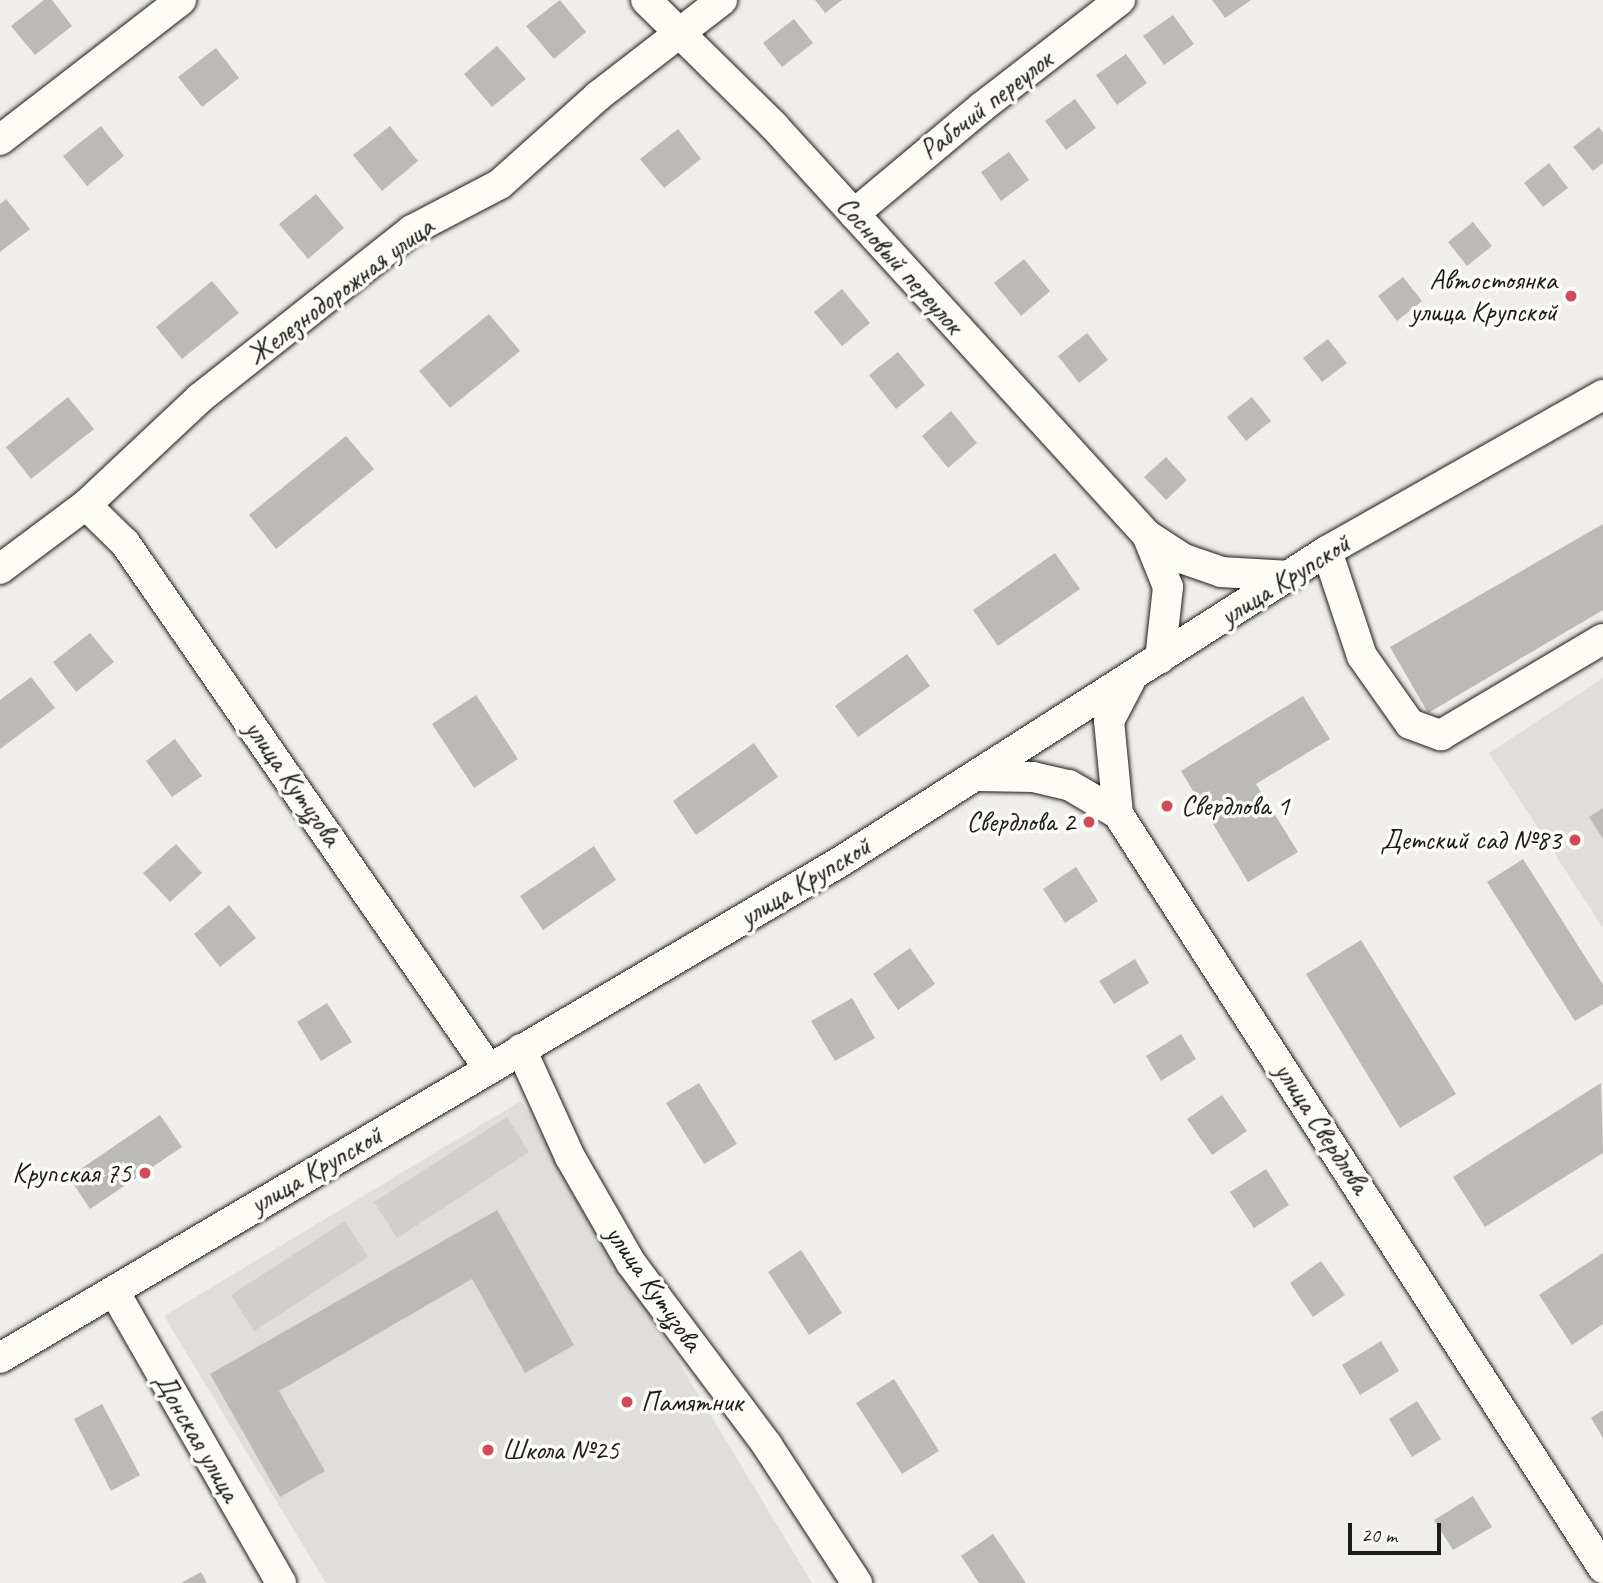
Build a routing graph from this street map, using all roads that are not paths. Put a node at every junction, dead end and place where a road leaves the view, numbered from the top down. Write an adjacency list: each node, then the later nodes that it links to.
1 (181, 0): 6 (street)
2 (646, 0): 5 (street, Сосновый переулок)
3 (722, 0): 5 (street, Железнодорожная улица)
4 (1120, 0): 7 (street, Рабочий переулок)
5 (677, 31): 7 (street, Сосновый переулок); 9 (street, Железнодорожная улица)
6 (0, 141)
7 (854, 214): 10 (street, Сосновый переулок)
8 (1603, 396): 11 (street, улица Крупской)
9 (86, 505): 12 (street, Железнодорожная улица); 20 (street, улица Кутузова)
10 (1147, 535): 13 (street, Сосновый переулок); 15 (street, Сосновый переулок)
11 (1327, 551): 13 (street, улица Крупской); 14 (street)
12 (0, 569)
13 (1290, 576): 15 (street, улица Крупской)
14 (1603, 639)
15 (1160, 659): 16 (street, улица Крупской)
16 (1132, 678): 17 (street, улица Крупской); 18 (street)
17 (979, 776): 18 (street, улица Свердлова); 19 (street, улица Крупской)
18 (1118, 814): 23 (street, улица Свердлова)
19 (521, 1048): 20 (street, улица Крупской); 25 (street, улица Кутузова)
20 (489, 1069): 21 (street, улица Крупской)
21 (114, 1291): 22 (street, улица Крупской); 24 (street, Донская улица)
22 (0, 1358)
23 (1603, 1568)
24 (281, 1583)
25 (857, 1583)

